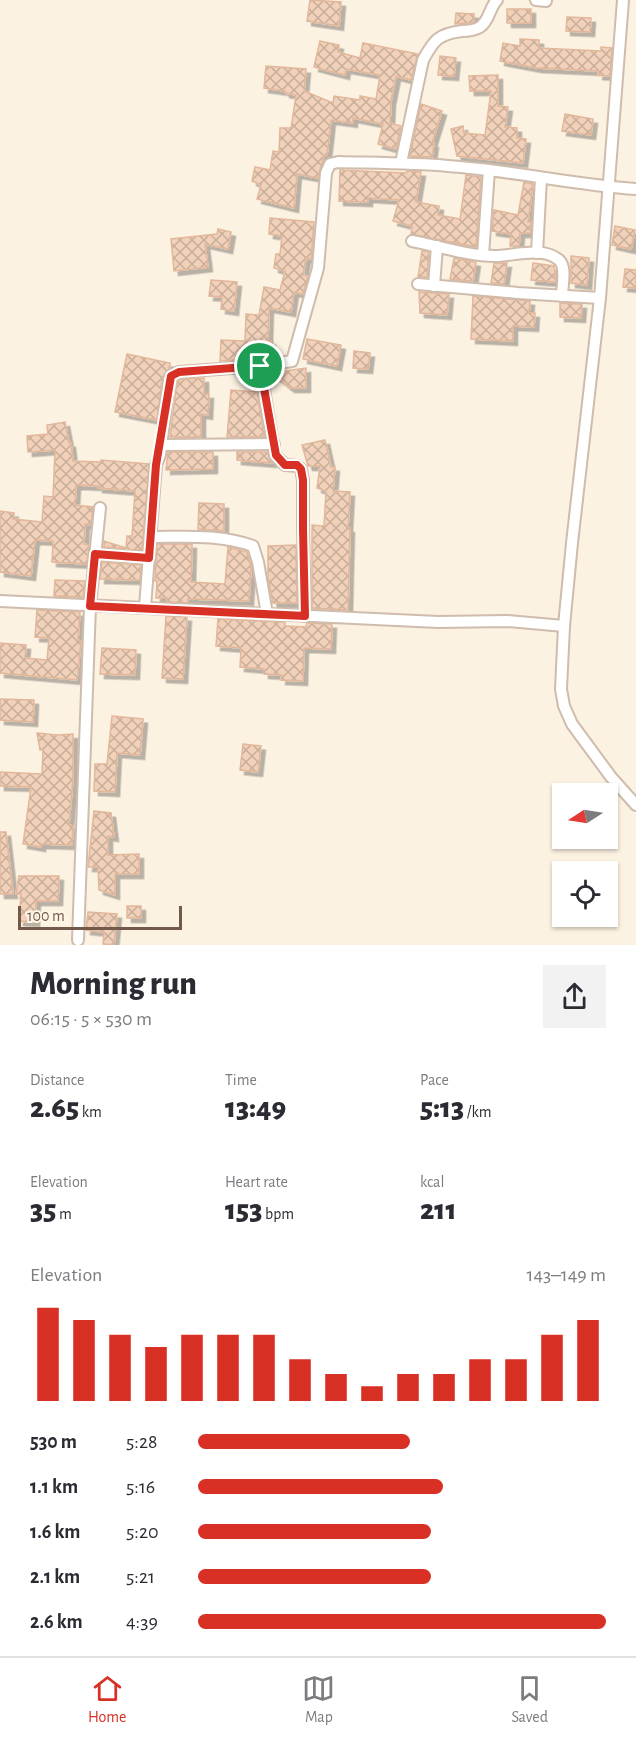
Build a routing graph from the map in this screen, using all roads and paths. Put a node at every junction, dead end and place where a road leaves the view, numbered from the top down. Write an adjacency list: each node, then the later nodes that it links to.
1 (497, 0): 3 (street)
2 (623, 0): 6 (street)
3 (400, 163): 4 (street); 16 (street)
4 (489, 170): 5 (street); 11 (street)
5 (541, 178): 6 (street); 10 (street)
6 (608, 188): 7 (street); 15 (street)
7 (636, 189)
8 (412, 241): 9 (street)
9 (437, 246): 11 (street); 13 (street)
10 (537, 253): 11 (street); 14 (street)
11 (483, 255)
12 (418, 284): 13 (street)
13 (434, 286): 14 (street)
14 (562, 296): 15 (street)
15 (600, 298): 28 (street)
16 (260, 366): 17 (street); 18 (street)
17 (274, 444): 18 (street); 27 (street)
18 (161, 445): 20 (street)
19 (100, 508): 21 (street)
20 (151, 537): 22 (street); 26 (street)
21 (95, 554): 22 (street); 24 (street)
22 (149, 558): 25 (street)
23 (0, 601): 24 (street)
24 (90, 606): 25 (street); 30 (street)
25 (145, 607): 26 (street)
26 (267, 614): 27 (street)
27 (305, 616): 28 (street)
28 (564, 626): 29 (street)
29 (636, 805)
30 (78, 940)

